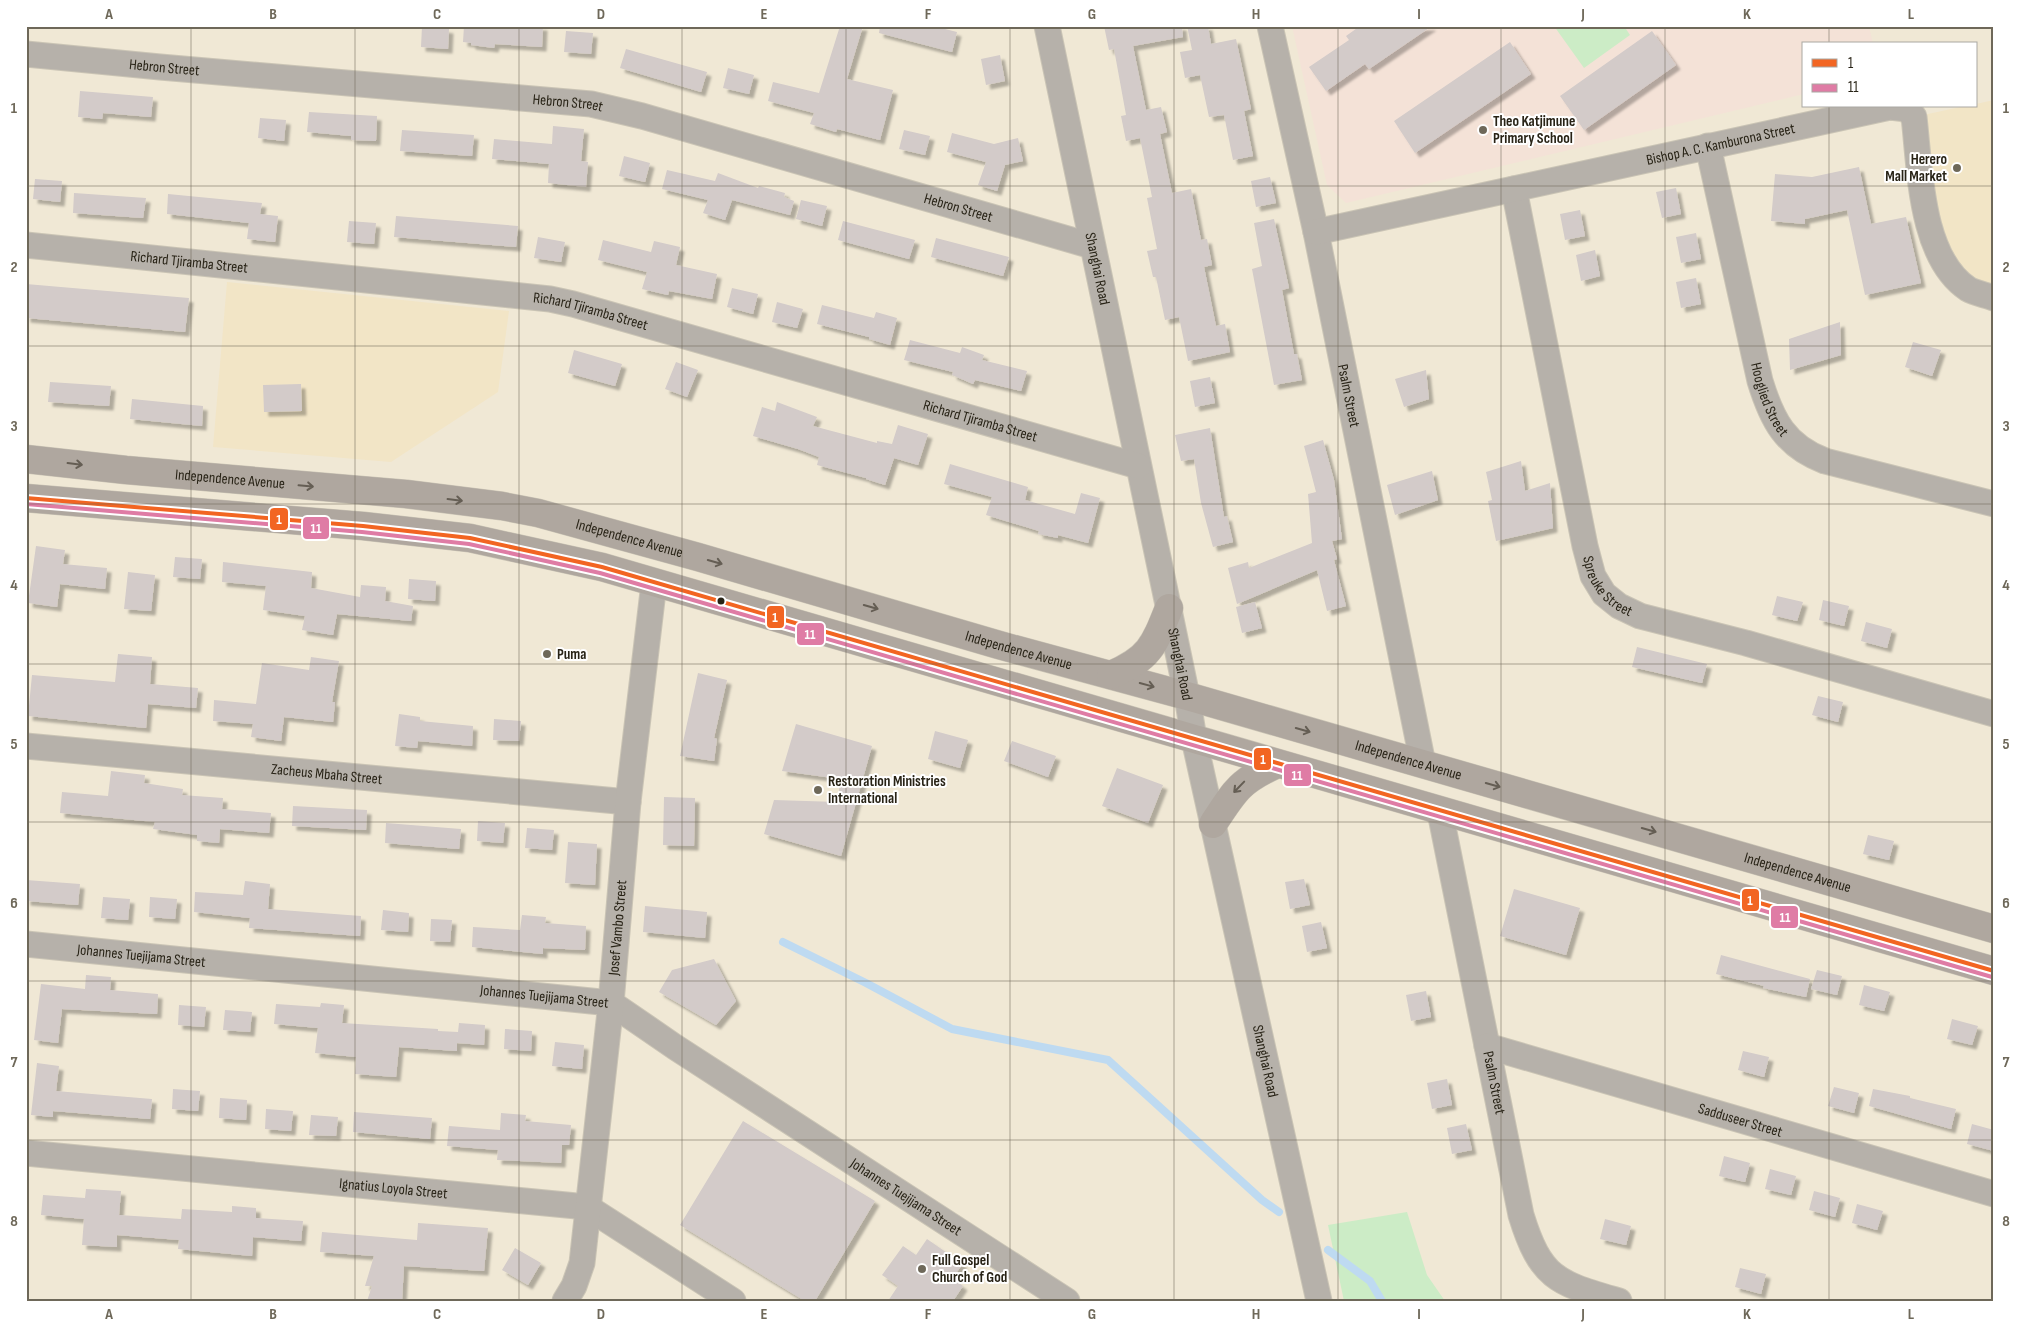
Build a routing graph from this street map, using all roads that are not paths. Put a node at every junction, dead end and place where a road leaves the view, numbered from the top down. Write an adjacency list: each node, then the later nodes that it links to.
1 (1047, 26): 10 (street, Shanghai Road)
2 (1270, 26): 8 (street, Psalm Street)
3 (26, 54): 10 (street, Hebron Street)
4 (1885, 108): 6 (street, Bishop A. C. Kamburona Street)
5 (1898, 108): 11 (street, Bishop A. C. Kamburona Street)
6 (1708, 146): 7 (street, Bishop A. C. Kamburona Street); 15 (street, Hooglied Street)
7 (1514, 189): 8 (street, Bishop A. C. Kamburona Street); 20 (street, Spreuke Street)
8 (1316, 232): 24 (street, Psalm Street)
9 (26, 245): 13 (street, Richard Tjiramba Street)
10 (1092, 246): 13 (street, Shanghai Road)
11 (1994, 298)
12 (26, 459): 18 (main road, Independence Avenue, one-way to 18)
13 (1138, 466): 17 (street, Shanghai Road)
14 (26, 498): 16 (main road)
15 (1994, 504)
16 (654, 582): 21 (main road); 25 (street, Josef Vambo Street)
17 (1168, 608): 18 (main road); 19 (street, Shanghai Road)
18 (1110, 675): 19 (main road, Independence Avenue, one-way to 19)
19 (1187, 696): 21 (street, Shanghai Road); 24 (main road, Independence Avenue, one-way to 24)
20 (1994, 714)
21 (1194, 739): 23 (main road); 27 (street, Shanghai Road)
22 (26, 746): 25 (street, Zacheus Mbaha Street)
23 (1277, 764): 26 (main road); 27 (main road, one-way to 27)
24 (1422, 764): 28 (main road, Independence Avenue, one-way to 28)
25 (628, 802): 31 (street, Josef Vambo Street)
26 (1440, 812): 30 (main road); 32 (street, Psalm Street)
27 (1213, 824): 39 (street, Shanghai Road)
28 (1994, 929)
29 (26, 944): 31 (street, Johannes Tuejijama Street)
30 (1994, 971)
31 (611, 1003): 35 (street, Josef Vambo Street); 38 (street, Johannes Tuejijama Street)
32 (1487, 1046): 34 (street, Sadduseer Street); 40 (street, Psalm Street)
33 (26, 1153): 35 (street, Ignatius Loyola Street)
34 (1994, 1194)
35 (587, 1207): 36 (street, Josef Vambo Street); 37 (street, Ignatius Loyola Street)
36 (565, 1301)
37 (733, 1301)
38 (1067, 1301)
39 (1319, 1301)
40 (1619, 1301)

